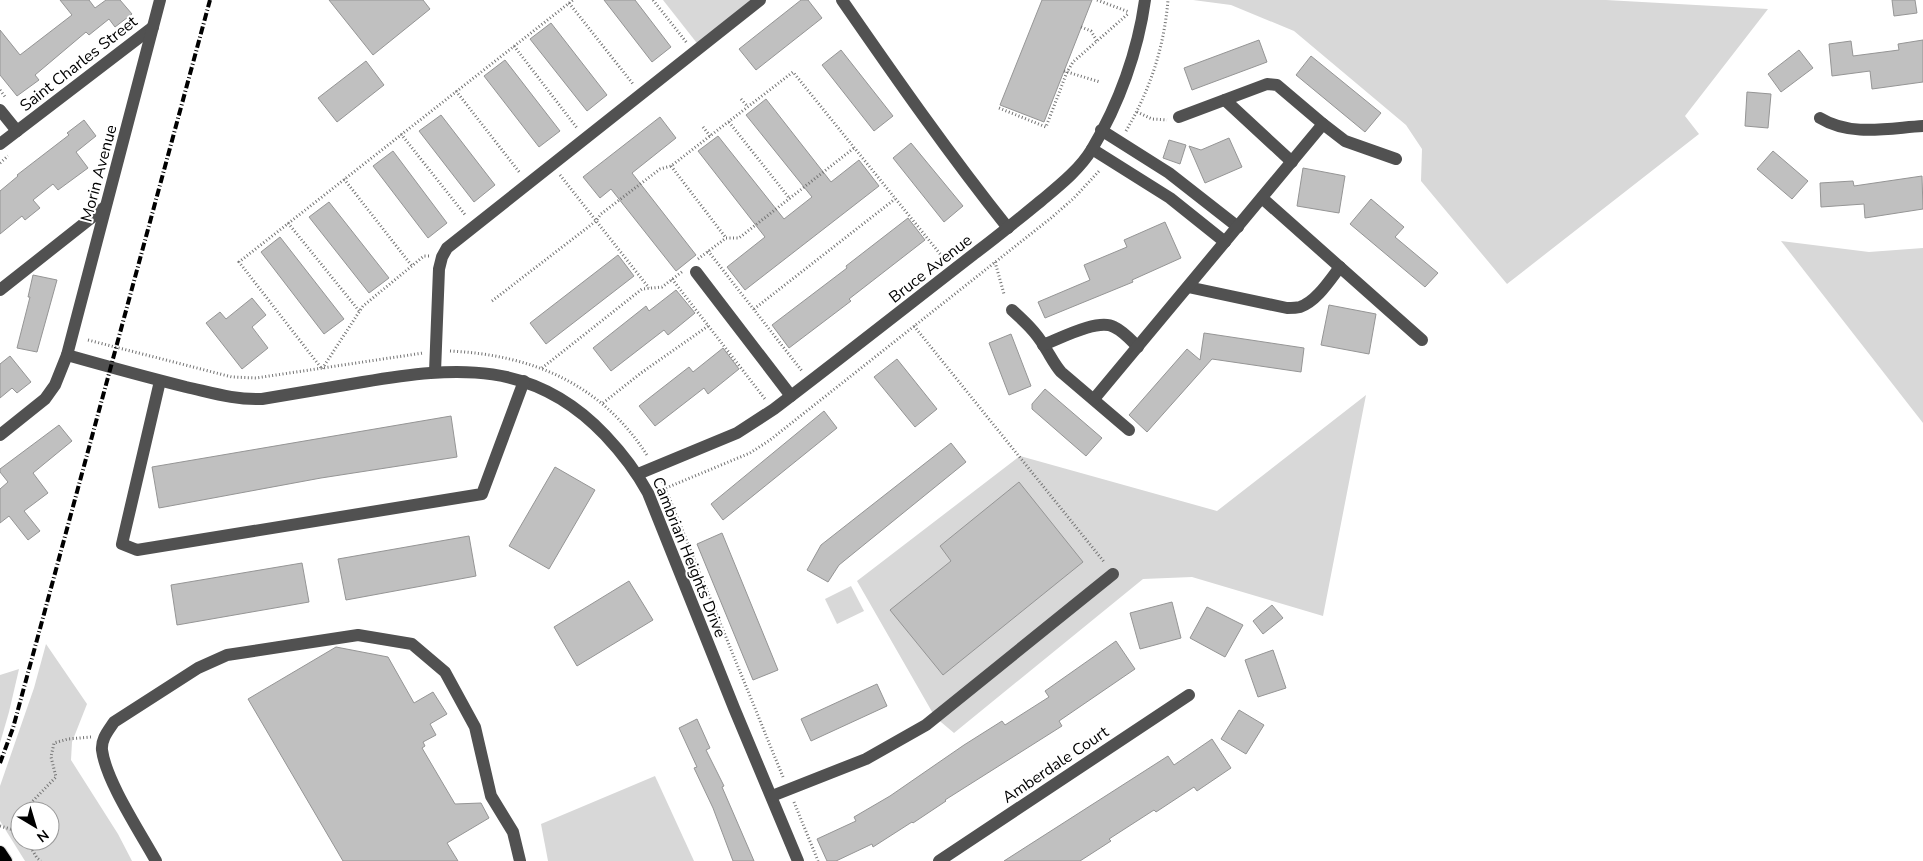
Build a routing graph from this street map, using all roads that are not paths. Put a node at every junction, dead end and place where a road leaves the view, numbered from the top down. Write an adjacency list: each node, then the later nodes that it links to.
1 (160, 0): 5 (street, Morin Avenue)
2 (760, 0): 32 (street)
3 (842, 0): 21 (street)
4 (1145, 0): 12 (street, Bruce Avenue)
5 (153, 26): 13 (street, Saint Charles Street); 19 (street, Morin Avenue)
6 (1225, 100): 8 (street); 10 (street); 17 (street)
7 (0, 110): 13 (street)
8 (1179, 117)
9 (1820, 118): 11 (street)
10 (1323, 124): 16 (street); 17 (street)
11 (1923, 126)
12 (1101, 130): 15 (street, Bruce Avenue); 20 (street)
13 (16, 132): 14 (street, Saint Charles Street)
14 (0, 144)
15 (1092, 148): 21 (street, Bruce Avenue); 22 (street)
16 (1396, 159)
17 (1292, 162): 18 (street)
18 (1262, 198): 20 (street); 23 (street)
19 (105, 207): 26 (street); 31 (street, Morin Avenue)
20 (1238, 227): 22 (street)
21 (1008, 228): 35 (street, Bruce Avenue)
22 (1225, 242): 25 (street)
23 (1340, 268): 25 (street); 28 (street)
24 (696, 272): 35 (street)
25 (1188, 287): 30 (street)
26 (0, 290)
27 (1012, 310): 29 (street)
28 (1422, 340)
29 (1043, 345): 30 (street); 36 (street)
30 (1138, 347): 36 (street)
31 (67, 355): 33 (street, Cambrian Heights Drive); 38 (street, Morin Avenue)
32 (436, 372): 33 (street, Cambrian Heights Drive); 34 (street, Cambrian Heights Drive)
33 (160, 381): 34 (street)
34 (524, 381): 39 (street, Cambrian Heights Drive)
35 (791, 396): 39 (street, Bruce Avenue)
36 (1094, 399): 37 (street)
37 (1129, 430)
38 (0, 435)
39 (638, 474): 42 (street, Cambrian Heights Drive)
40 (1113, 574): 42 (street)
41 (1189, 695): 48 (street, Amberdale Court)
42 (772, 796): 47 (street, Cambrian Heights Drive)
43 (0, 852): 44 (main road)
44 (6, 861)
45 (156, 861): 46 (street)
46 (520, 861)
47 (798, 861)
48 (939, 861)

